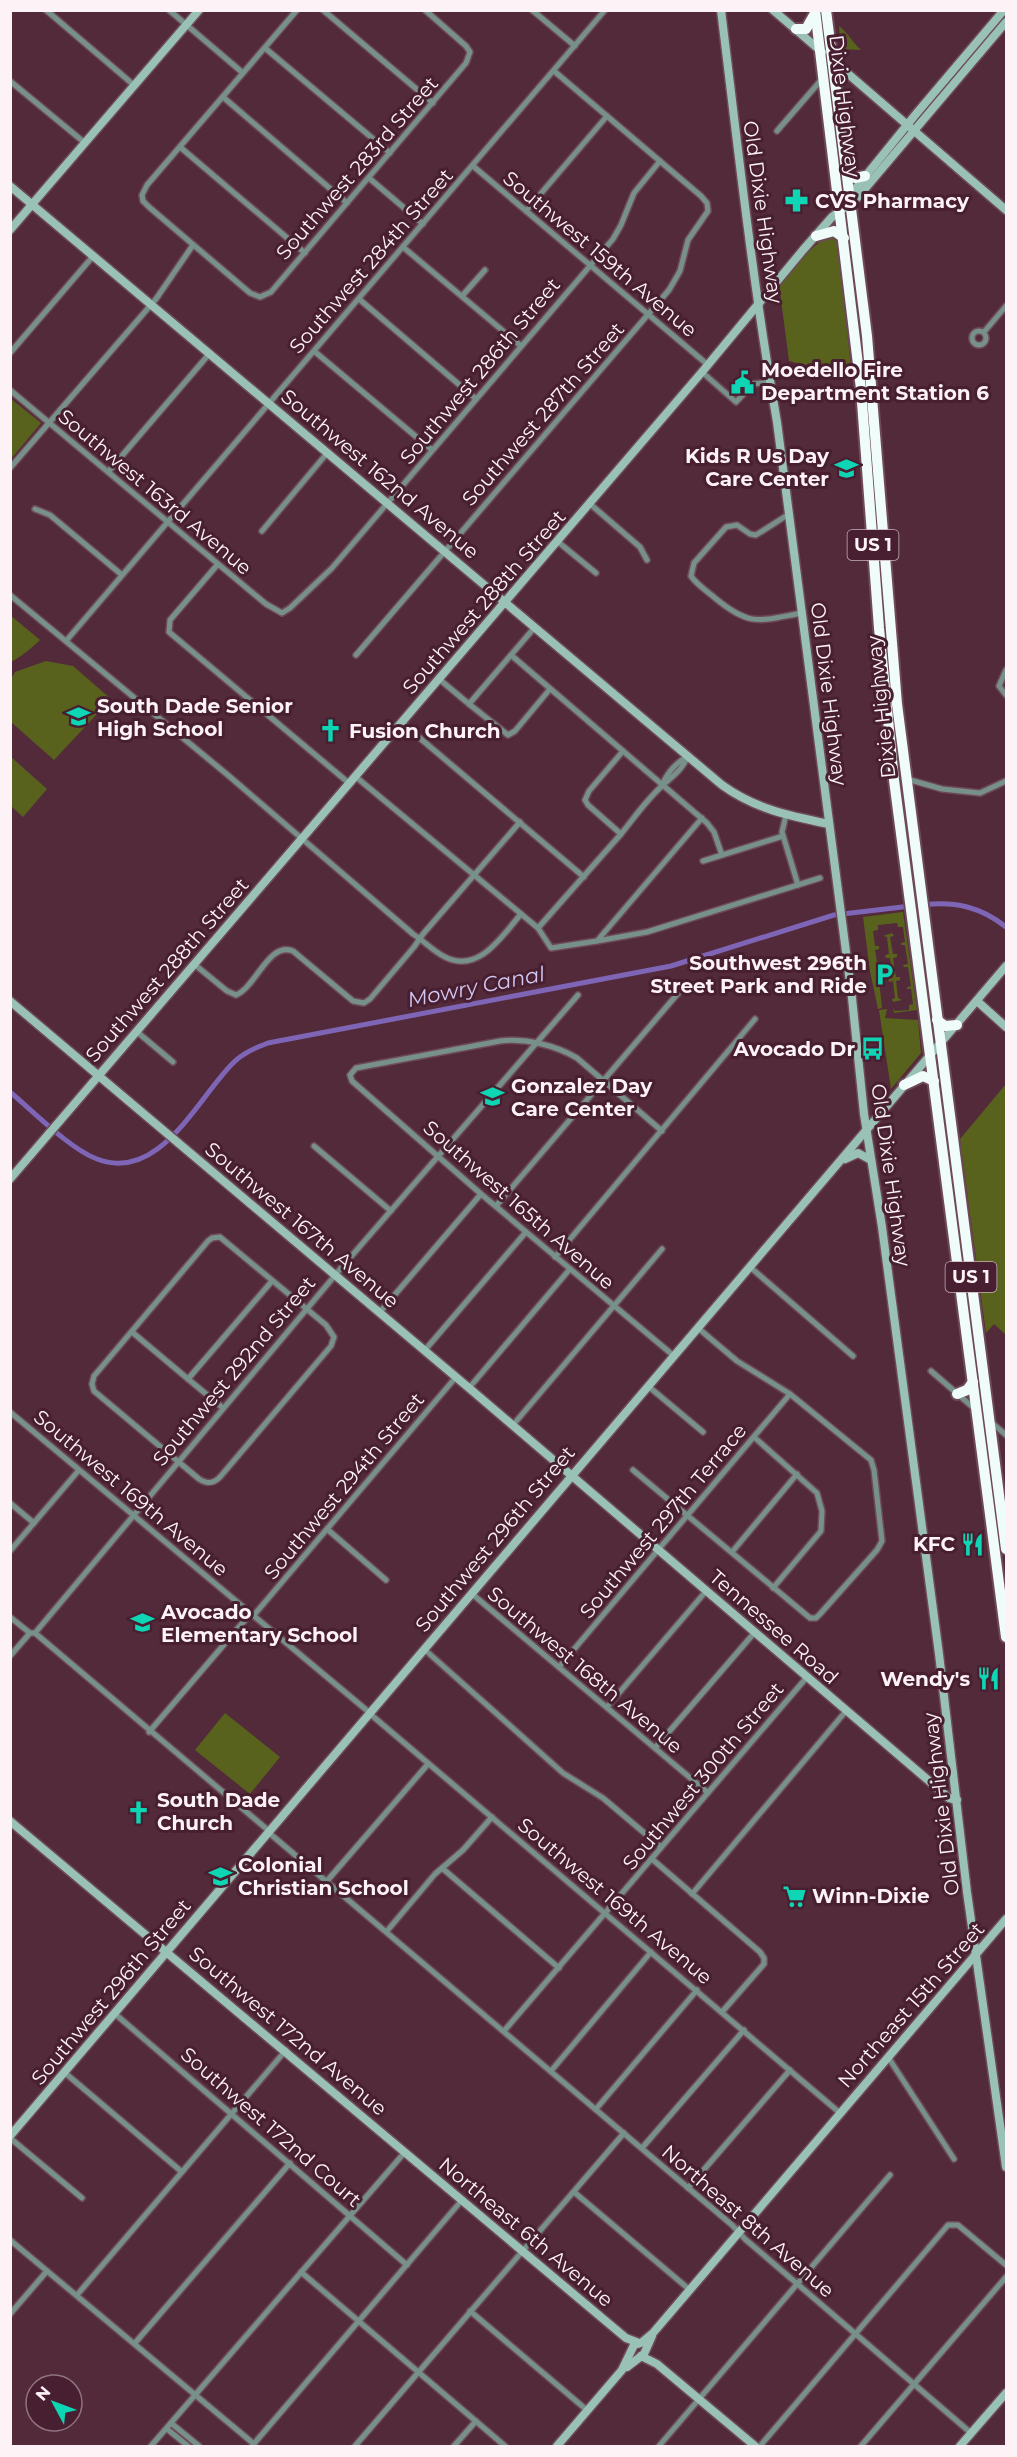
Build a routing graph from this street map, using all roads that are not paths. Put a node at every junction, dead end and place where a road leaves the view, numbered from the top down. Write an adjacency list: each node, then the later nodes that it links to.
1 (46, 10): 23 (street)
2 (169, 10): 13 (street)
3 (199, 10): 13 (street)
4 (297, 10): 16 (street)
5 (323, 10): 25 (street)
6 (425, 10): 25 (street, Southwest 283rd Street)
7 (532, 10): 15 (street)
8 (605, 10): 15 (street, Southwest 284th Street)
9 (721, 10): 57 (street, Old Dixie Highway)
10 (774, 10): 14 (street)
11 (819, 11): 14 (highway); 17 (highway, Dixie Highway / US 1); 18 (highway, Dixie Highway / US 1)
12 (1003, 15): 27 (street, Southwest 288th Street)
13 (186, 25): 20 (street); 23 (street)
14 (796, 29): 17 (street)
15 (575, 46): 19 (street, Southwest 284th Street)
16 (265, 48): 20 (street); 31 (street)
17 (820, 50): 18 (street); 21 (highway, Dixie Highway / US 1)
18 (833, 61): 27 (street); 34 (highway, Dixie Highway / US 1)
19 (554, 71): 26 (street); 33 (street, Southwest 284th Street)
20 (243, 73): 24 (street)
21 (824, 78): 28 (street); 41 (highway, Dixie Highway / US 1)
22 (10, 81): 29 (street)
23 (135, 86): 29 (street)
24 (223, 97): 30 (street); 39 (street)
25 (433, 103): 31 (street, Southwest 283rd Street)
26 (607, 116): 32 (street); 43 (street)
27 (911, 127): 35 (street, Southwest 288th Street); 38 (street, Southwest 288th Street); 42 (street)
28 (777, 130)
29 (85, 143): 40 (street)
30 (180, 147): 48 (street); 50 (street)
31 (390, 153): 36 (street, Southwest 283rd Street)
32 (660, 161): 52 (street, Southwest 286th Street); 61 (street, Southwest 287th Street)
33 (473, 166): 43 (street, Southwest 159th Avenue); 44 (street, Southwest 284th Street)
34 (847, 173): 35 (highway); 38 (highway, Dixie Highway / US 1)
35 (865, 176): 38 (street, Southwest 288th Street)
36 (369, 178): 39 (street, Southwest 283rd Street); 44 (street)
37 (10, 186): 40 (street, Southwest 162nd Avenue)
38 (851, 198): 41 (street, Southwest 288th Street); 68 (highway, Dixie Highway / US 1)
39 (347, 203): 50 (street, Southwest 283rd Street)
40 (32, 204): 45 (street); 51 (street, Southwest 162nd Avenue)
41 (841, 210): 46 (street, Southwest 288th Street); 47 (highway, Dixie Highway / US 1)
42 (1006, 210)
43 (526, 211): 52 (street, Southwest 159th Avenue)
44 (423, 224): 49 (street, Southwest 284th Street)
45 (10, 230)
46 (816, 236): 47 (highway); 57 (street, Southwest 288th Street)
47 (844, 238): 54 (highway, Dixie Highway / US 1)
48 (193, 245): 50 (street, Southwest 283rd Street); 58 (street)
49 (403, 247): 55 (street); 56 (street, Southwest 284th Street)
50 (305, 253)
51 (94, 255): 58 (street, Southwest 162nd Avenue); 70 (street)
52 (590, 265): 61 (street, Southwest 159th Avenue); 66 (street, Southwest 286th Street)
53 (485, 270): 55 (street)
54 (850, 292): 68 (highway); 76 (highway, Dixie Highway / US 1)
55 (462, 296): 66 (street)
56 (359, 299): 67 (street, Southwest 284th Street); 74 (street)
57 (759, 301): 63 (street, Southwest 288th Street); 64 (street, Old Dixie Highway)
58 (152, 304): 69 (street, Southwest 162nd Avenue); 77 (street)
59 (1006, 306): 60 (street)
60 (1000, 314): 62 (street); 65 (street)
61 (648, 315): 71 (street, Southwest 159th Avenue); 91 (street, Southwest 287th Street)
62 (1006, 319)
63 (739, 326): 64 (street); 71 (street, Southwest 288th Street)
64 (762, 326): 72 (street, Old Dixie Highway)
65 (984, 332)
66 (521, 346): 74 (street, Southwest 286th Street)
67 (314, 351): 75 (street, Southwest 284th Street); 78 (street)
68 (868, 351): 82 (highway, Dixie Highway / US 1)
69 (210, 353): 75 (street, Southwest 162nd Avenue); 81 (street)
70 (10, 354)
71 (705, 369): 72 (street, Southwest 159th Avenue); 85 (street, Southwest 288th Street)
72 (770, 382): 87 (street, Old Dixie Highway)
73 (10, 390): 77 (street, Southwest 163rd Avenue)
74 (476, 399): 78 (street, Southwest 286th Street)
75 (270, 403): 79 (street, Southwest 162nd Avenue); 88 (street, Southwest 284th Street)
76 (863, 405): 82 (highway); 83 (highway, Dixie Highway / US 1)
77 (50, 423): 80 (street); 81 (street, Southwest 163rd Avenue)
78 (432, 450): 84 (street, Southwest 286th Street)
79 (328, 452): 84 (street, Southwest 162nd Avenue); 89 (street)
80 (10, 468)
81 (108, 472): 88 (street, Southwest 163rd Avenue)
82 (879, 473): 92 (highway, Dixie Highway / US 1)
83 (869, 486): 92 (highway); 110 (highway, Dixie Highway / US 1)
84 (388, 502): 91 (street, Southwest 162nd Avenue); 99 (street, Southwest 286th Street)
85 (589, 503): 90 (street, Southwest 288th Street); 93 (street)
86 (35, 509): 96 (street)
87 (789, 514): 100 (street, Old Dixie Highway); 100 (street)
88 (168, 522): 94 (street, Southwest 163rd Avenue); 96 (street, Southwest 284th Street)
89 (262, 531)
90 (557, 541): 95 (street); 98 (street, Southwest 288th Street)
91 (446, 551): 98 (street, Southwest 162nd Avenue); 103 (street, Southwest 287th Street)
92 (885, 554): 114 (highway, Dixie Highway / US 1)
93 (647, 560)
94 (218, 564): 99 (street, Southwest 163rd Avenue); 115 (street)
95 (596, 573)
96 (122, 575): 102 (street, Southwest 284th Street)
97 (10, 595): 102 (street)
98 (506, 602): 101 (street, Southwest 162nd Avenue); 106 (street, Southwest 288th Street)
99 (282, 613)
100 (802, 613): 122 (street, Old Dixie Highway)
101 (535, 627): 104 (street); 113 (street, Southwest 162nd Avenue)
102 (66, 641): 125 (street)
103 (356, 655)
104 (511, 655): 107 (street); 109 (street)
105 (1006, 670): 108 (street)
106 (439, 679): 109 (street); 111 (street, Southwest 288th Street)
107 (550, 689): 109 (street); 112 (street)
108 (1006, 695)
109 (469, 704)
110 (886, 704): 114 (highway); 116 (highway, Dixie Highway / US 1)
111 (402, 723): 115 (street, Southwest 288th Street); 121 (street)
112 (623, 751): 118 (street); 123 (street)
113 (688, 756): 118 (street); 119 (street, Southwest 162nd Avenue)
114 (906, 779): 117 (street); 126 (highway, Dixie Highway / US 1)
115 (353, 780): 125 (street, Southwest 288th Street); 129 (street)
116 (894, 780): 126 (highway); 133 (highway, Dixie Highway / US 1)
117 (1006, 781)
118 (663, 785): 120 (street); 123 (street)
119 (786, 815): 122 (street, Southwest 162nd Avenue); 124 (street)
120 (702, 818): 127 (street); 136 (street)
121 (520, 822): 129 (street); 130 (street)
122 (829, 824): 161 (street, Old Dixie Highway)
123 (621, 834): 130 (street)
124 (783, 836): 127 (street); 132 (street)
125 (302, 839): 139 (street); 142 (street, Southwest 288th Street)
126 (915, 852): 133 (highway, Dixie Highway / US 1)
127 (722, 855): 128 (street)
128 (703, 861)
129 (474, 875): 135 (street); 139 (street)
130 (584, 877): 137 (street)
131 (820, 878): 132 (street)
132 (798, 885): 138 (street)
133 (915, 898): 134 (highway, Dixie Highway / US 1)
134 (917, 912): 141 (highway, Dixie Highway / US 1); 149 (highway, Dixie Highway / US 1)
135 (521, 914): 137 (street); 139 (street)
136 (611, 924): 138 (street); 140 (street)
137 (538, 928): 140 (street)
138 (619, 937): 140 (street)
139 (420, 939): 142 (street)
140 (597, 941)
141 (916, 949): 154 (highway); 155 (highway, Dixie Highway / US 1)
142 (194, 964): 152 (street, Southwest 288th Street)
143 (1006, 966): 147 (street, Southwest 296th Street)
144 (686, 984): 158 (street)
145 (578, 995): 153 (street, Southwest 292nd Street)
146 (10, 1001): 157 (street, Southwest 167th Avenue)
147 (976, 1001): 150 (street, Southwest 296th Street); 151 (street)
148 (755, 1019): 164 (street)
149 (937, 1020): 150 (highway); 154 (highway, Dixie Highway / US 1)
150 (957, 1025): 154 (street, Southwest 296th Street)
151 (1006, 1027)
152 (136, 1031): 156 (street); 157 (street, Southwest 288th Street)
153 (535, 1043): 158 (street); 166 (street, Southwest 292nd Street); 166 (street, Southwest 165th Avenue)
154 (940, 1045): 155 (street, Southwest 296th Street); 167 (highway, Dixie Highway / US 1)
155 (930, 1057): 159 (highway, Dixie Highway / US 1); 160 (street, Southwest 296th Street); 167 (highway)
156 (173, 1062)
157 (99, 1074): 170 (street, Southwest 288th Street); 180 (street, Southwest 167th Avenue)
158 (604, 1081): 164 (street); 172 (street)
159 (934, 1081): 160 (highway); 167 (highway, Dixie Highway / US 1)
160 (904, 1085): 162 (street, Southwest 296th Street)
161 (863, 1108): 162 (street); 163 (street, Old Dixie Highway)
162 (880, 1112): 163 (street, Southwest 296th Street)
163 (867, 1128): 168 (street, Old Dixie Highway); 169 (street, Southwest 296th Street)
164 (663, 1131): 177 (street)
165 (314, 1146): 173 (street)
166 (438, 1156): 171 (street, Southwest 165th Avenue); 173 (street, Southwest 292nd Street)
167 (949, 1156): 175 (highway, Dixie Highway / US 1); 184 (highway, US 1)
168 (872, 1160): 169 (street); 244 (street, Old Dixie Highway)
169 (840, 1162): 178 (street, Southwest 296th Street)
170 (10, 1179)
171 (481, 1194): 172 (street, Southwest 165th Avenue); 185 (street)
172 (496, 1206): 174 (street, Southwest 165th Avenue)
173 (391, 1211): 180 (street, Southwest 292nd Street)
174 (526, 1232): 177 (street, Southwest 165th Avenue); 188 (street)
175 (954, 1236): 184 (highway); 194 (highway, Dixie Highway / US 1)
176 (662, 1249): 182 (street)
177 (555, 1257): 179 (street, Southwest 165th Avenue)
178 (750, 1267): 186 (street, Southwest 296th Street); 190 (street)
179 (570, 1269): 182 (street, Southwest 165th Avenue); 196 (street)
180 (336, 1275): 183 (street, Southwest 292nd Street); 185 (street, Southwest 167th Avenue)
181 (272, 1281): 183 (street); 187 (street); 193 (street)
182 (614, 1306): 189 (street, Southwest 165th Avenue); 203 (street)
183 (307, 1309): 199 (street, Southwest 292nd Street); 208 (street)
184 (975, 1310): 202 (highway, US 1)
185 (380, 1312): 188 (street, Southwest 167th Avenue)
186 (698, 1328): 189 (street, Southwest 296th Street); 197 (street)
187 (132, 1332): 193 (street); 208 (street)
188 (424, 1350): 192 (street, Southwest 167th Avenue)
189 (674, 1356): 195 (street, Southwest 296th Street)
190 (854, 1356)
191 (931, 1371): 198 (street)
192 (456, 1377): 196 (street, Southwest 167th Avenue); 217 (street, Southwest 294th Street)
193 (188, 1379): 199 (street)
194 (973, 1379): 198 (highway); 200 (highway, US 1); 202 (highway)
195 (648, 1386): 204 (street); 212 (street, Southwest 296th Street)
196 (469, 1388): 203 (street, Southwest 167th Avenue)
197 (790, 1394): 206 (street, Southwest 297th Terrace); 224 (street)
198 (957, 1394): 200 (street)
199 (223, 1408): 208 (street, Southwest 292nd Street)
200 (977, 1410): 207 (highway); 222 (highway, US 1)
201 (10, 1412): 209 (street, Southwest 169th Avenue)
202 (990, 1421): 205 (street); 207 (highway, US 1)
203 (513, 1425): 212 (street, Southwest 167th Avenue)
204 (703, 1432)
205 (1006, 1436)
206 (754, 1437): 211 (street); 215 (street, Southwest 297th Terrace)
207 (994, 1454): 219 (highway, US 1)
208 (178, 1461): 214 (street, Southwest 292nd Street)
209 (79, 1470): 214 (street, Southwest 169th Avenue); 216 (street)
210 (633, 1470): 215 (street)
211 (797, 1474): 221 (street); 224 (street)
212 (571, 1475): 218 (street, Tennessee Road); 226 (street, Southwest 296th Street)
213 (10, 1503): 216 (street)
214 (133, 1514): 228 (street, Southwest 169th Avenue); 231 (street, Southwest 292nd Street)
215 (688, 1515): 218 (street, Southwest 297th Terrace); 221 (street)
216 (34, 1523): 220 (street)
217 (327, 1529): 223 (street); 228 (street, Southwest 294th Street)
218 (658, 1549): 225 (street, Tennessee Road); 235 (street, Southwest 297th Terrace)
219 (1006, 1549)
220 (10, 1551)
221 (732, 1552): 224 (street)
222 (998, 1576): 227 (highway); 232 (highway, US 1)
223 (386, 1580)
224 (773, 1588)
225 (707, 1590): 230 (street, Tennessee Road); 237 (street)
226 (471, 1593): 233 (street, Southwest 296th Street); 235 (street, Southwest 168th Avenue)
227 (1006, 1595)
228 (253, 1614): 239 (street, Southwest 169th Avenue); 240 (street, Southwest 294th Street)
229 (10, 1617): 231 (street, Northeast 8th Avenue)
230 (755, 1632): 236 (street, Tennessee Road); 241 (street)
231 (32, 1633): 234 (street, Southwest 292nd Street); 240 (street, Northeast 8th Avenue)
232 (1006, 1637)
233 (424, 1649): 239 (street, Southwest 296th Street); 248 (street)
234 (10, 1656)
235 (559, 1667): 237 (street, Southwest 168th Avenue)
236 (807, 1677): 238 (street, Tennessee Road); 243 (street, Southwest 300th Street)
237 (607, 1707): 241 (street, Southwest 168th Avenue)
238 (846, 1712): 244 (street, Tennessee Road); 252 (street)
239 (369, 1713): 242 (street, Southwest 169th Avenue); 247 (street, Southwest 296th Street)
240 (149, 1732): 247 (street, Northeast 8th Avenue)
241 (655, 1748): 243 (street, Southwest 168th Avenue)
242 (428, 1764): 245 (street, Southwest 169th Avenue); 251 (street)
243 (707, 1792): 248 (street, Southwest 300th Street)
244 (957, 1800): 258 (street, Old Dixie Highway)
245 (492, 1817): 250 (street); 253 (street, Southwest 169th Avenue)
246 (10, 1821): 256 (street, Southwest 172nd Avenue)
247 (268, 1831): 251 (street, Northeast 8th Avenue); 256 (street, Southwest 296th Street)
248 (661, 1848): 249 (street, Southwest 300th Street)
249 (652, 1859): 252 (street); 253 (street, Southwest 300th Street)
250 (442, 1868): 255 (street); 259 (street)
251 (327, 1881): 255 (street, Northeast 8th Avenue)
252 (692, 1894): 263 (street)
253 (605, 1913): 257 (street, Southwest 169th Avenue); 259 (street, Southwest 300th Street)
254 (1006, 1918): 258 (street, Northeast 15th Street)
255 (387, 1931): 266 (street, Northeast 8th Avenue)
256 (167, 1951): 264 (street, Southwest 296th Street); 267 (street, Southwest 172nd Avenue)
257 (651, 1952): 262 (street, Southwest 169th Avenue); 270 (street)
258 (976, 1954): 260 (street, Northeast 15th Street); 261 (street, Old Dixie Highway)
259 (560, 1968): 266 (street, Southwest 300th Street)
260 (958, 1975): 261 (street); 268 (street, Northeast 15th Street)
261 (980, 1977): 281 (street, Old Dixie Highway)
262 (697, 1990): 263 (street, Southwest 169th Avenue); 272 (street)
263 (722, 2012): 265 (street, Southwest 169th Avenue)
264 (114, 2013): 271 (street, Southwest 296th Street); 274 (street, Southwest 172nd Court)
265 (744, 2030): 269 (street, Southwest 169th Avenue); 277 (street)
266 (504, 2031): 270 (street, Northeast 8th Avenue)
267 (286, 2050): 274 (street); 278 (street, Southwest 172nd Avenue)
268 (888, 2057): 273 (street, Northeast 15th Street); 279 (street)
269 (790, 2070): 273 (street, Southwest 169th Avenue); 284 (street)
270 (551, 2071): 272 (street, Northeast 8th Avenue)
271 (64, 2072): 276 (street, Southwest 296th Street); 282 (street)
272 (596, 2109): 275 (street, Northeast 8th Avenue)
273 (840, 2112): 289 (street, Northeast 15th Street)
274 (232, 2113): 280 (street, Southwest 172nd Court); 282 (street)
275 (624, 2133): 277 (street, Northeast 8th Avenue); 285 (street)
276 (10, 2137): 286 (street)
277 (642, 2148): 284 (street, Northeast 8th Avenue)
278 (405, 2152): 287 (street, Northeast 6th Avenue); 288 (street)
279 (954, 2159)
280 (290, 2163): 288 (street, Southwest 172nd Court); 304 (street)
281 (1006, 2167)
282 (182, 2172): 299 (street)
283 (890, 2175): 297 (street)
284 (688, 2188): 289 (street, Northeast 8th Avenue)
285 (574, 2192): 291 (street); 298 (street)
286 (82, 2198)
287 (462, 2200): 291 (street, Northeast 6th Avenue); 292 (street)
288 (351, 2215): 292 (street, Southwest 172nd Court); 295 (street)
289 (739, 2233): 297 (street, Northeast 8th Avenue); 298 (street)
290 (10, 2240): 294 (street)
291 (522, 2252): 300 (street); 305 (street, Northeast 6th Avenue)
292 (407, 2265): 302 (street)
293 (1006, 2265): 303 (street)
294 (47, 2271): 299 (street); 301 (street)
295 (301, 2272): 302 (street); 309 (street)
296 (1006, 2277): 307 (street)
297 (797, 2284): 303 (street, Northeast 8th Avenue); 310 (street)
298 (690, 2290): 305 (street)
299 (77, 2295): 304 (street)
300 (470, 2311): 306 (street); 311 (street)
301 (10, 2314)
302 (358, 2322): 306 (street); 316 (street)
303 (855, 2334): 307 (street, Northeast 8th Avenue); 326 (street)
304 (135, 2343): 309 (street)
305 (640, 2349): 310 (street); 311 (street)
306 (417, 2372): 312 (street); 320 (street)
307 (914, 2384): 315 (street, Northeast 8th Avenue); 327 (street)
308 (1006, 2392): 315 (street)
309 (196, 2395): 313 (street); 316 (street)
310 (699, 2399): 324 (street); 325 (street)
311 (588, 2410): 323 (street)
312 (476, 2421): 321 (street); 322 (street)
313 (171, 2423): 314 (street); 319 (street)
314 (167, 2429): 317 (street); 318 (street)
315 (972, 2433): 328 (street)
316 (253, 2445)
317 (151, 2446)
318 (188, 2446)
319 (199, 2446)
320 (355, 2446)
321 (454, 2446)
322 (505, 2446)
323 (557, 2446)
324 (659, 2446)
325 (755, 2446)
326 (760, 2446)
327 (861, 2446)
328 (960, 2446)

